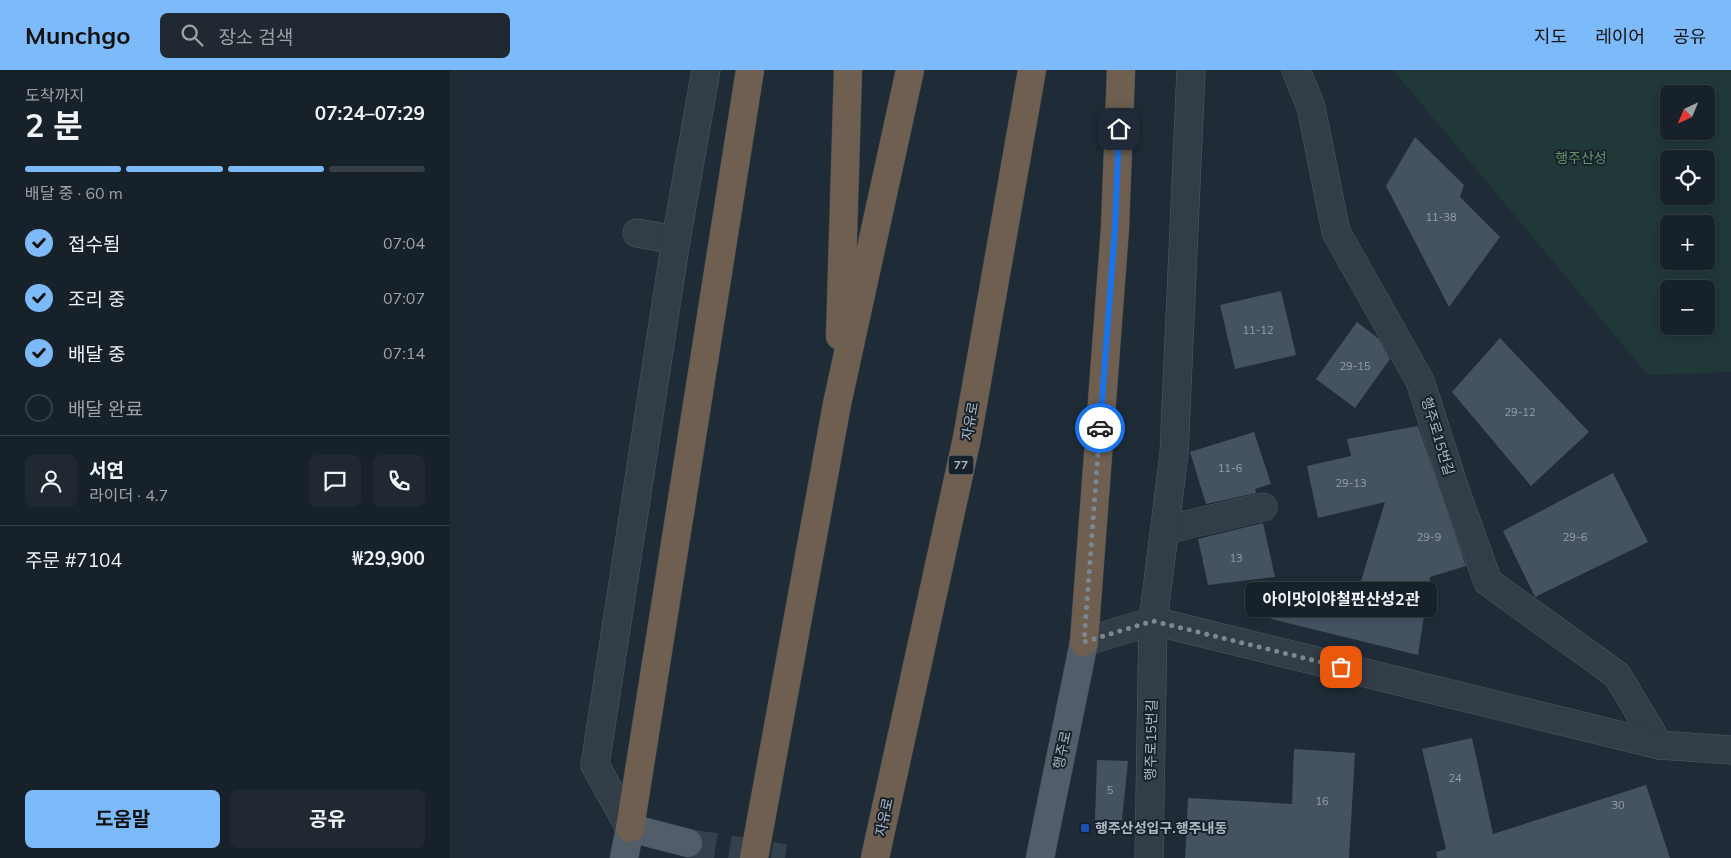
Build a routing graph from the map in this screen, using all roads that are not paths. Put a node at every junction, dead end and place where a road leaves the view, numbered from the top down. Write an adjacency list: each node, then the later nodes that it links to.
1 (706, 70): 10 (street)
2 (750, 70): 18 (highway)
3 (848, 70): 11 (highway)
4 (910, 70): 11 (highway)
5 (1032, 70): 22 (highway, 자유로 / 77)
6 (1121, 70): 15 (highway)
7 (1191, 70): 13 (street, 행주로15번길)
8 (1296, 70): 16 (street, 행주로15번길)
9 (637, 233): 10 (street)
10 (676, 240): 18 (street)
11 (838, 404): 21 (highway)
12 (1263, 507): 13 (street)
13 (1165, 530): 14 (street, 행주로15번길)
14 (1153, 621): 15 (street); 16 (street); 24 (street, 행주로15번길)
15 (1084, 642): 23 (main road, 행주로)
16 (1660, 745): 17 (street)
17 (1731, 750)
18 (630, 828): 19 (main road); 20 (main road)
19 (688, 844)
20 (624, 858)
21 (754, 858)
22 (875, 858)
23 (1040, 858)
24 (1149, 858)

